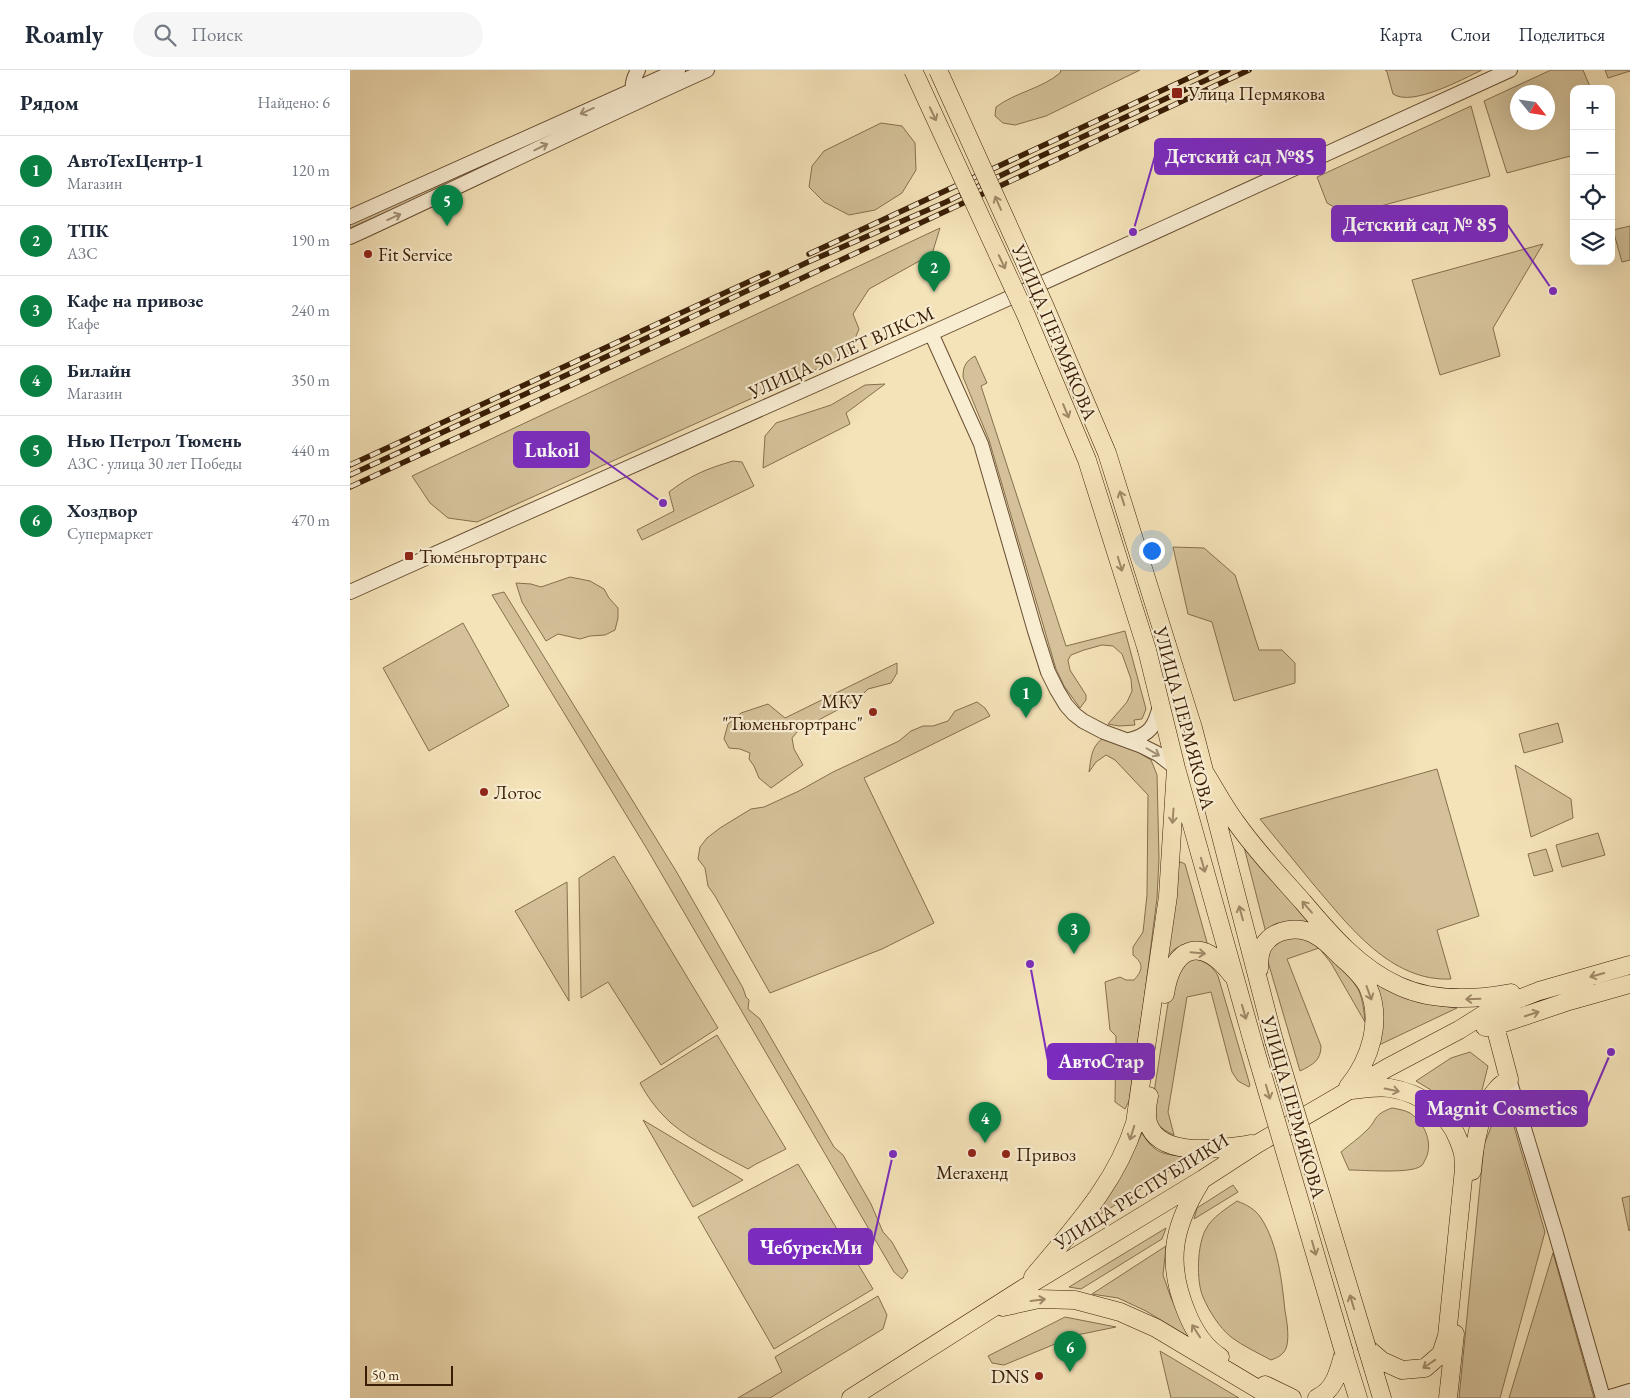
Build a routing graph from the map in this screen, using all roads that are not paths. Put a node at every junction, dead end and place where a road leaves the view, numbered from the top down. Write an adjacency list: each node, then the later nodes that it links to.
1 (638, 70): 8 (street)
2 (648, 70): 8 (street)
3 (678, 70): 8 (street)
4 (707, 70): 8 (street)
5 (912, 70): 13 (main road, УЛИЦА ПЕРМЯКОВА, one-way to 13, bridge)
6 (938, 70): 16 (main road, УЛИЦА ПЕРМЯКОВА, one-way to 6, bridge)
7 (1510, 70): 11 (street, УЛИЦА 50 ЛЕТ ВЛКСМ)
8 (634, 96): 9 (street, one-way to 9); 10 (street, one-way to 8)
9 (350, 217)
10 (350, 237)
11 (931, 333): 12 (street, УЛИЦА 50 ЛЕТ ВЛКСМ); 14 (street)
12 (350, 592)
13 (1160, 706): 14 (street); 15 (main road, УЛИЦА ПЕРМЯКОВА)
14 (1129, 740): 15 (street, one-way to 15)
15 (1176, 768): 19 (main road, УЛИЦА ПЕРМЯКОВА, one-way to 19); 28 (main road, one-way to 28)
16 (1205, 773): 18 (main road, УЛИЦА ПЕРМЯКОВА, one-way to 16); 21 (main road, one-way to 16)
17 (1630, 966): 21 (main road, УЛИЦА РЕСПУБЛИКИ, one-way to 21)
18 (1258, 977): 25 (main road, one-way to 25); 30 (main road, УЛИЦА ПЕРМЯКОВА, one-way to 18, bridge)
19 (1234, 978): 26 (main road, one-way to 19); 31 (main road, УЛИЦА ПЕРМЯКОВА, one-way to 31, bridge)
20 (1630, 984): 22 (main road, УЛИЦА РЕСПУБЛИКИ, one-way to 20)
21 (1539, 991): 23 (main road, УЛИЦА РЕСПУБЛИКИ)
22 (1495, 1026): 23 (main road, УЛИЦА РЕСПУБЛИКИ); 24 (main road)
23 (1459, 1030): 25 (main road, УЛИЦА РЕСПУБЛИКИ)
24 (1509, 1079): 39 (main road); 40 (street)
25 (1344, 1092): 26 (main road, УЛИЦА РЕСПУБЛИКИ); 30 (main road, one-way to 30)
26 (1257, 1144): 27 (main road, УЛИЦА РЕСПУБЛИКИ)
27 (1203, 1179): 28 (main road, УЛИЦА РЕСПУБЛИКИ); 35 (main road, one-way to 27)
28 (1024, 1288): 29 (main road, УЛИЦА РЕСПУБЛИКИ)
29 (990, 1310): 33 (main road, УЛИЦА РЕСПУБЛИКИ); 34 (main road, one-way to 34)
30 (1366, 1348): 38 (main road, УЛИЦА ПЕРМЯКОВА)
31 (1344, 1352): 36 (main road); 37 (main road, УЛИЦА ПЕРМЯКОВА)
32 (1630, 1391): 41 (street)
33 (851, 1398)
34 (1273, 1398)
35 (1292, 1398)
36 (1316, 1398)
37 (1358, 1398)
38 (1382, 1398)
39 (1448, 1398)
40 (1602, 1398)
41 (1607, 1398)

